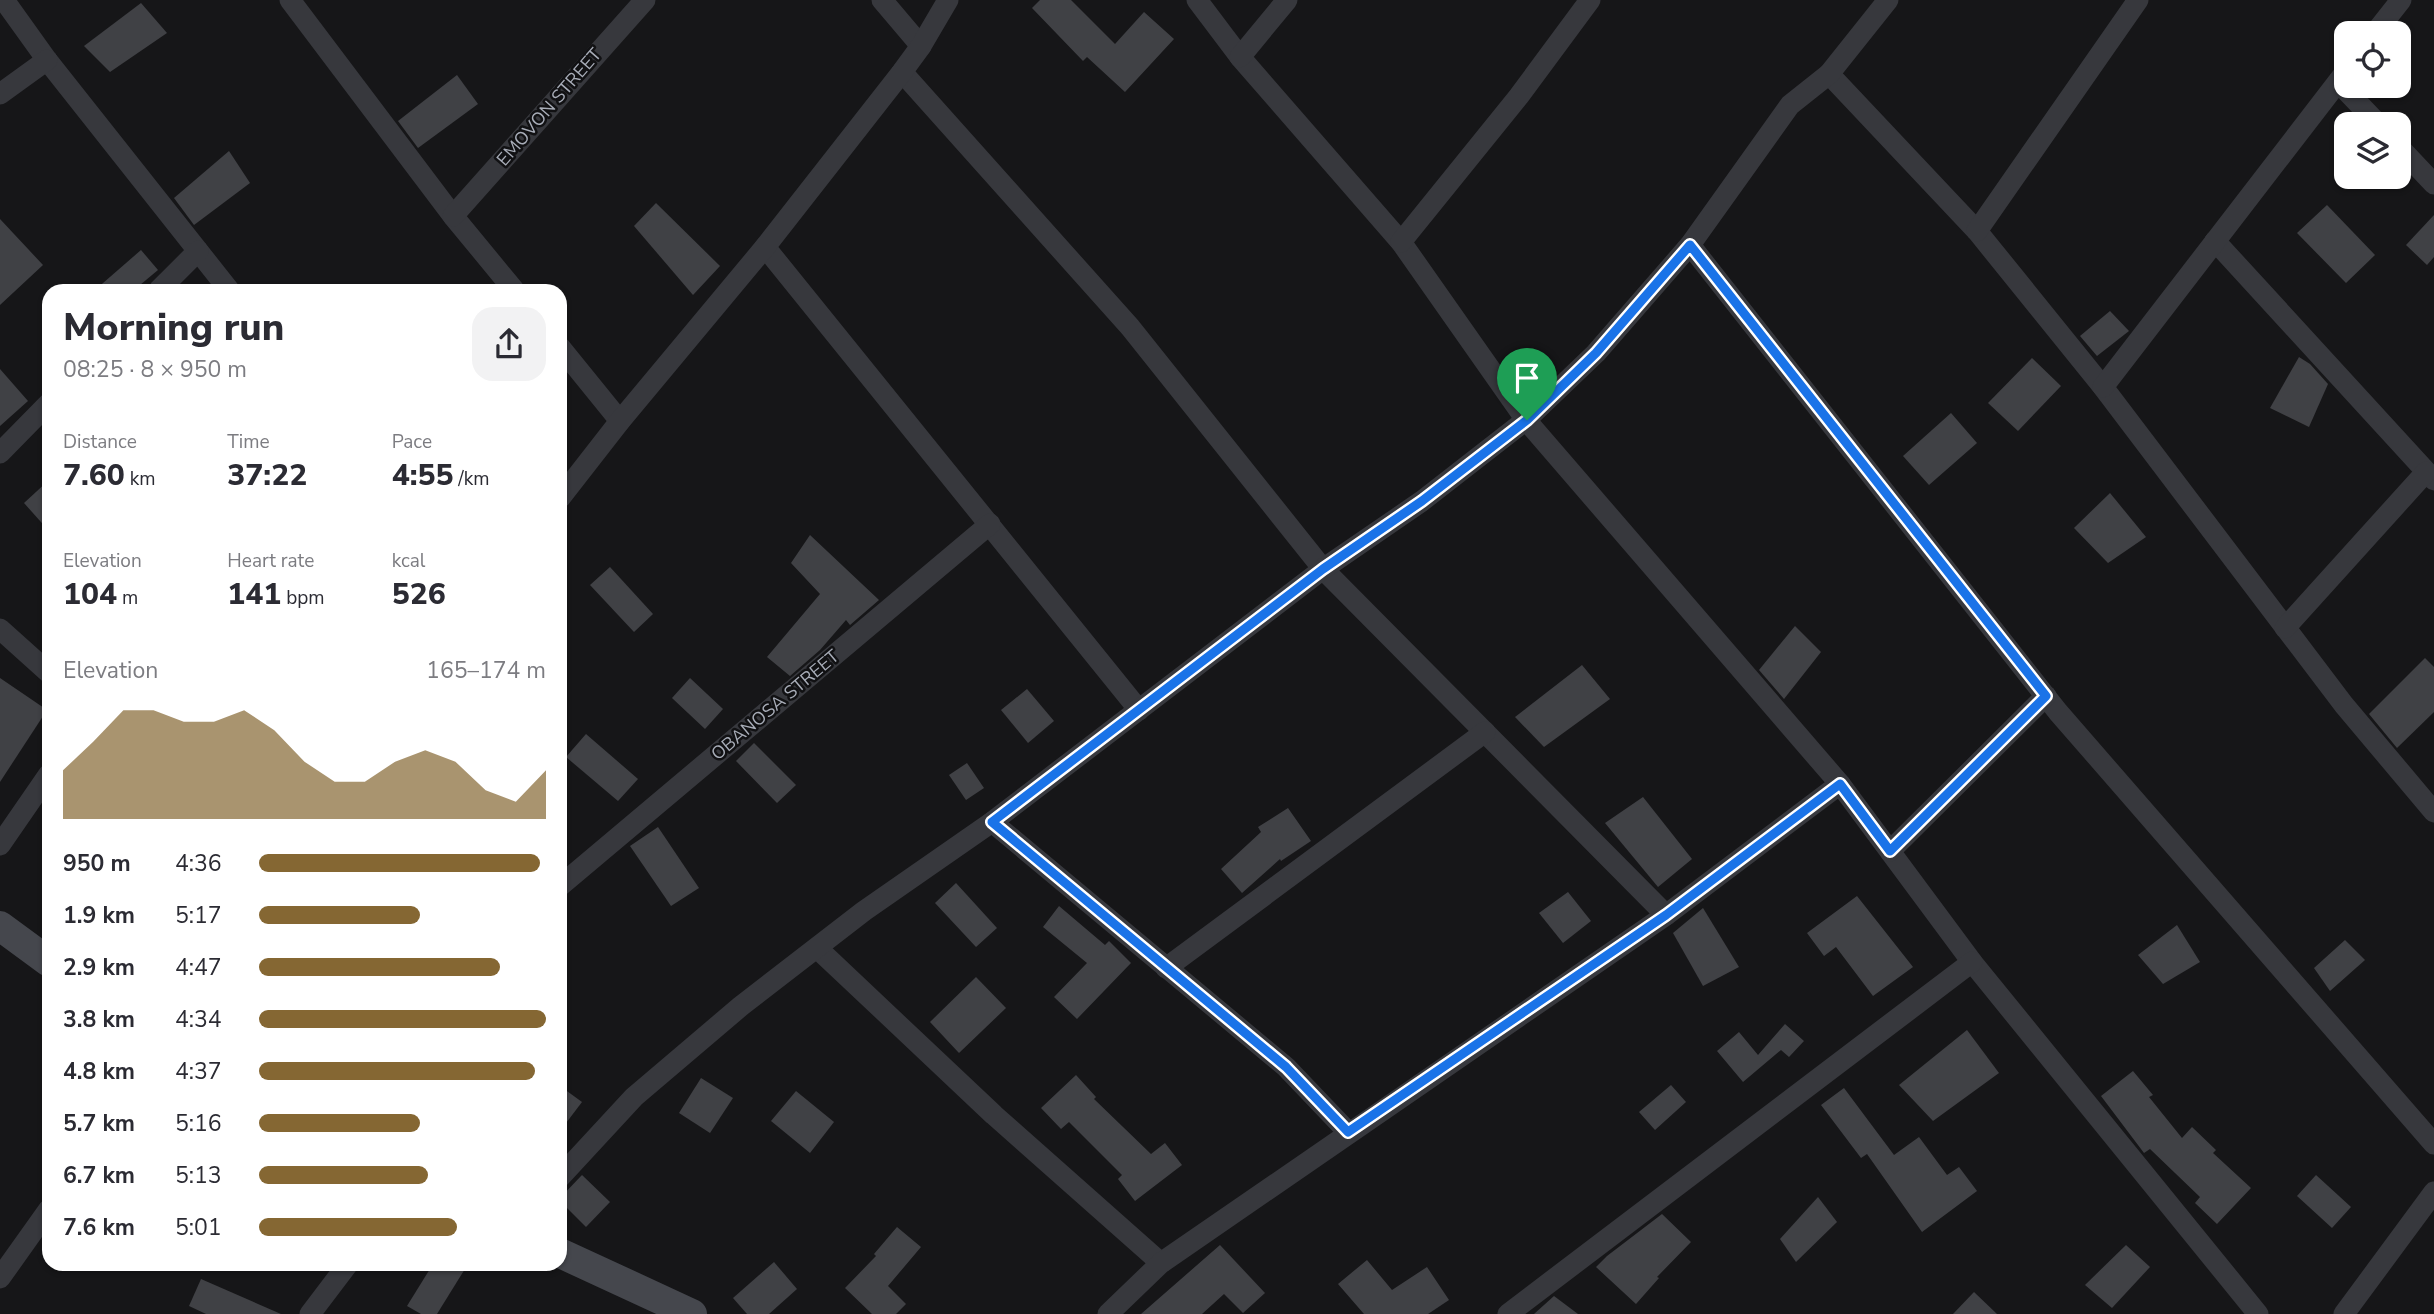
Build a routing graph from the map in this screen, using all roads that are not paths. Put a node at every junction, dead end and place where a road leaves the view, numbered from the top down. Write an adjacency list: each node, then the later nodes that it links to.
1 (4, 0): 15 (street)
2 (290, 0): 22 (street)
3 (645, 0): 22 (street, EMOVON STREET)
4 (882, 0): 13 (street)
5 (948, 0): 13 (street)
6 (1196, 0): 14 (street)
7 (1287, 0): 14 (street)
8 (1590, 0): 25 (street)
9 (1888, 0): 17 (street)
10 (2138, 0): 23 (street)
11 (2401, 0): 12 (street)
12 (2384, 21)
13 (921, 46): 16 (street)
14 (1240, 57): 25 (street)
15 (47, 60): 19 (street); 28 (street)
16 (902, 72): 27 (street); 41 (street)
17 (1829, 74): 23 (street); 26 (street)
18 (2334, 86): 24 (street)
19 (0, 94)
20 (2411, 160): 21 (street)
21 (2434, 184)
22 (453, 216): 31 (street)
23 (1977, 231): 33 (street)
24 (2216, 241): 33 (street); 38 (street)
25 (1401, 242): 35 (street)
26 (1690, 245): 35 (street); 45 (street)
27 (765, 247): 36 (street); 40 (street)
28 (198, 251): 29 (street); 30 (street)
29 (165, 284)
30 (224, 284)
31 (509, 284)
32 (567, 356): 36 (street)
33 (2103, 387): 42 (street)
34 (42, 410): 37 (street)
35 (1527, 420): 41 (street); 49 (street)
36 (620, 421): 39 (street)
37 (0, 453)
38 (2430, 476): 42 (street)
39 (567, 489)
40 (990, 524): 46 (street); 54 (street, OBANOSA STREET)
41 (1323, 569): 46 (street); 47 (street)
42 (2285, 628): 50 (street)
43 (0, 629): 44 (street)
44 (42, 667)
45 (2046, 696): 53 (street); 62 (street)
46 (1139, 710): 51 (street)
47 (1485, 732): 55 (street); 60 (street)
48 (42, 784): 52 (street)
49 (1840, 784): 53 (street); 55 (street)
50 (2434, 812)
51 (992, 822): 57 (street); 60 (street)
52 (0, 845)
53 (1890, 851): 59 (street)
54 (567, 880)
55 (1666, 915): 61 (street)
56 (0, 926): 58 (street)
57 (817, 948): 63 (street); 67 (street)
58 (42, 957)
59 (1972, 962): 73 (street); 74 (street)
60 (1166, 968): 61 (street)
61 (1348, 1132): 67 (street)
62 (2434, 1144)
63 (567, 1170)
64 (2434, 1192): 75 (street)
65 (42, 1219): 69 (street)
66 (567, 1256): 71 (street)
67 (1161, 1263): 72 (street)
68 (343, 1271): 70 (street)
69 (0, 1278)
70 (310, 1314)
71 (692, 1314)
72 (1108, 1314)
73 (1508, 1314)
74 (2258, 1314)
75 (2344, 1314)

